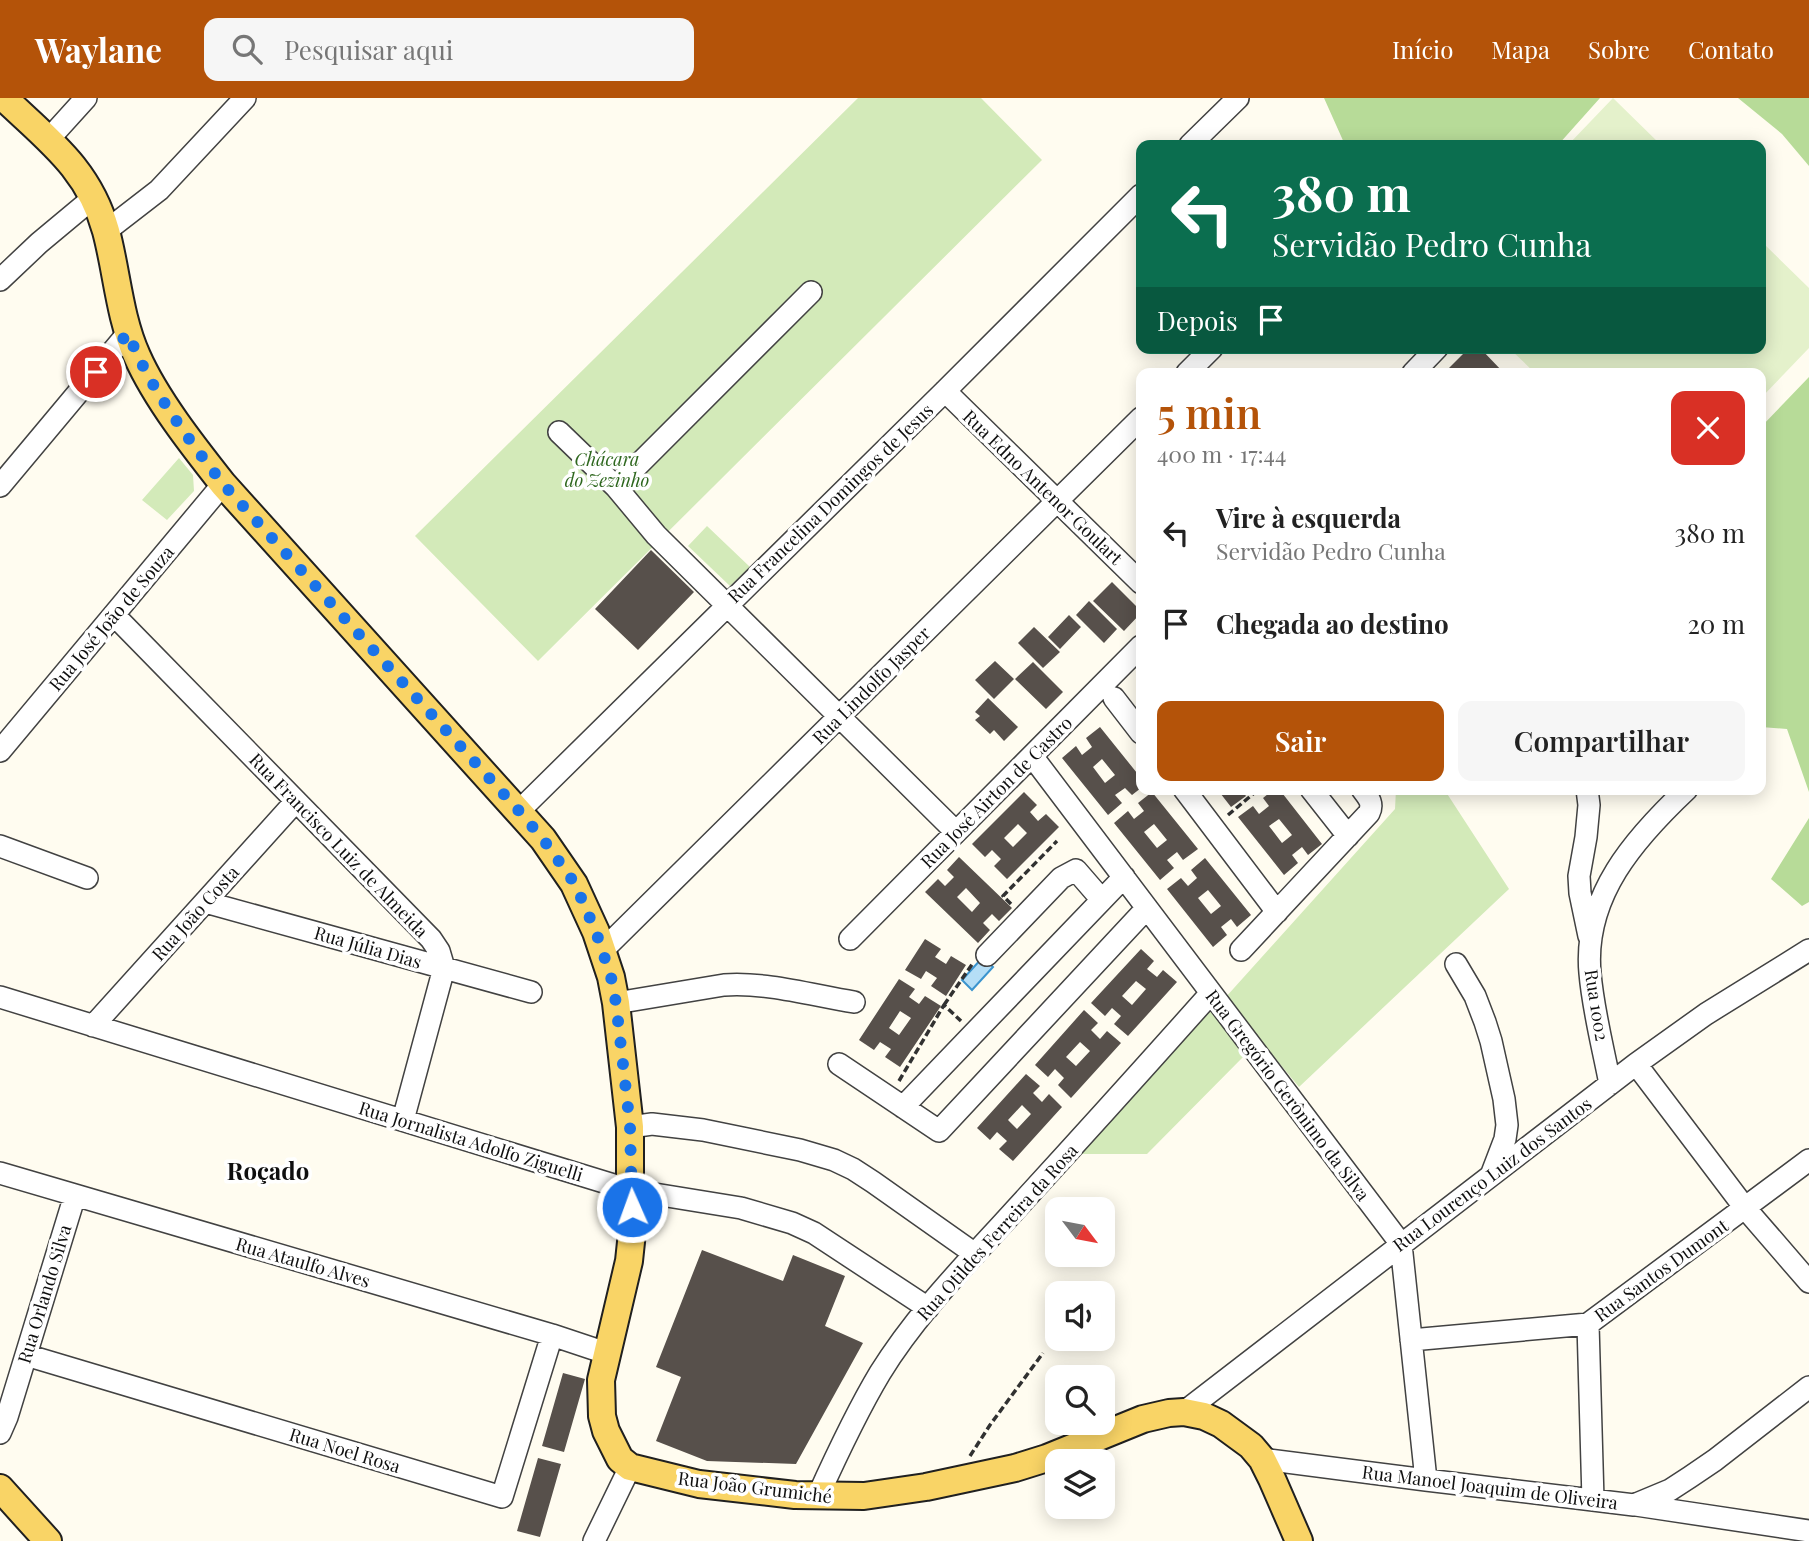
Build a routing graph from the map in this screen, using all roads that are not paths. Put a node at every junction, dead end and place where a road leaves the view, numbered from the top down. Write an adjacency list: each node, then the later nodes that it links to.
1 (4, 98): 5 (main road)
2 (86, 98): 5 (street)
3 (245, 98): 9 (street)
4 (1238, 98): 6 (street)
5 (48, 139): 7 (main road)
6 (1195, 140)
7 (93, 198): 9 (main road); 10 (street)
8 (1136, 200): 17 (street, Rua Francelina Domingos de Jesus)
9 (106, 231): 12 (main road)
10 (0, 280)
11 (811, 292): 22 (street)
12 (128, 333): 20 (main road); 21 (street)
13 (1206, 354): 15 (street)
14 (1431, 354): 16 (street)
15 (1192, 368)
16 (1418, 368)
17 (945, 391): 23 (street, Rua Edno Antenor Goulart); 25 (street, Rua Francelina Domingos de Jesus)
18 (1136, 423): 23 (street, Rua Lindolfo Jasper)
19 (559, 432): 22 (street)
20 (223, 484): 26 (street, Rua José João de Souza); 39 (main road)
21 (0, 486)
22 (616, 487): 25 (street)
23 (1058, 501): 24 (street, Rua Edno Antenor Goulart); 29 (street, Rua Lindolfo Jasper)
24 (1136, 578)
25 (727, 605): 29 (street); 39 (street, Rua Francelina Domingos de Jesus)
26 (114, 615): 31 (street, Rua José João de Souza); 38 (street, Rua Francisco Luiz de Almeida)
27 (1136, 651): 32 (street, Rua José Airton de Castro)
28 (1114, 698): 30 (street)
29 (840, 716): 40 (street); 53 (street, Rua Lindolfo Jasper)
30 (1136, 727)
31 (0, 751)
32 (1032, 756): 40 (street, Rua José Airton de Castro); 43 (street, Rua Gregório Gerônimo da Silva)
33 (1188, 795): 48 (street)
34 (1316, 795): 41 (street)
35 (1588, 795): 50 (street)
36 (1681, 795): 50 (street, Rua 1002)
37 (1367, 798): 41 (street)
38 (296, 801): 46 (street, Rua João Costa); 56 (street, Rua Francisco Luiz de Almeida)
39 (519, 811): 53 (main road)
40 (957, 832): 49 (street, Rua José Airton de Castro)
41 (1348, 836): 48 (street)
42 (0, 846): 44 (street)
43 (1124, 877): 45 (street); 47 (street, Rua Gregório Gerônimo da Silva)
44 (87, 878)
45 (1102, 900): 54 (street); 66 (street)
46 (205, 902): 56 (street, Rua Júlia Dias); 62 (street, Rua João Costa)
47 (1147, 908): 58 (street, Rua Gregório Gerônimo da Silva); 66 (street)
48 (1277, 912): 51 (street)
49 (850, 939)
50 (1591, 942): 65 (street, Rua 1002)
51 (1241, 950)
52 (1809, 950): 64 (street, Rua Lourenço Luiz dos Santos)
53 (602, 951): 61 (main road)
54 (987, 955)
55 (1456, 964): 71 (street)
56 (444, 968): 57 (street, Rua Júlia Dias); 67 (street)
57 (531, 992)
58 (1212, 993): 75 (street, Rua Gregório Gerônimo da Silva); 76 (street, Rua Otildes Ferreira da Rosa)
59 (0, 997): 62 (street, Rua Jornalista Adolfo Ziguelli)
60 (854, 1002): 61 (street)
61 (616, 1003): 68 (main road)
62 (93, 1026): 67 (street, Rua Jornalista Adolfo Ziguelli)
63 (839, 1064): 66 (street)
64 (1636, 1064): 65 (street, Rua Lourenço Luiz dos Santos); 74 (street)
65 (1610, 1084): 71 (street, Rua Lourenço Luiz dos Santos)
66 (903, 1107)
67 (402, 1120): 72 (street, Rua Jornalista Adolfo Ziguelli)
68 (630, 1126): 72 (main road); 76 (street)
69 (1809, 1160): 74 (street, Rua Santos Dumont)
70 (0, 1173): 73 (street, Rua Ataulfo Alves)
71 (1492, 1175): 75 (street, Rua Lourenço Luiz dos Santos)
72 (631, 1191): 78 (street, Rua Jornalista Adolfo Ziguelli); 82 (main road)
73 (75, 1195): 80 (street, Rua Ataulfo Alves); 83 (street, Rua Orlando Silva)
74 (1745, 1208): 77 (street); 79 (street, Rua Santos Dumont)
75 (1401, 1244): 81 (street); 85 (street, Rua Lourenço Luiz dos Santos)
76 (975, 1254): 78 (street, Rua Otildes Ferreira da Rosa)
77 (1809, 1282)
78 (928, 1308): 91 (street, Rua Otildes Ferreira da Rosa)
79 (1588, 1324): 81 (street, Rua Santos Dumont); 92 (street)
80 (552, 1335): 82 (street, Rua Ataulfo Alves); 83 (street, Rua Noel Rosa)
81 (1411, 1340): 89 (street)
82 (606, 1353): 88 (main road)
83 (26, 1355): 86 (street, Rua Orlando Silva)
84 (1809, 1387): 93 (street, Rua Manoel Joaquim de Oliveira)
85 (1185, 1412): 87 (main road, Rua João Grumiché); 91 (main road, Rua João Grumiché)
86 (2, 1422)
87 (1262, 1459): 89 (street, Rua Manoel Joaquim de Oliveira); 97 (main road, Rua João Grumiché)
88 (630, 1467): 91 (main road, Rua João Grumiché); 96 (street)
89 (1426, 1480): 92 (street, Rua Manoel Joaquim de Oliveira)
90 (0, 1488): 95 (main road)
91 (818, 1496)
92 (1593, 1500): 93 (street, Rua Manoel Joaquim de Oliveira)
93 (1634, 1505): 94 (street)
94 (1809, 1531)
95 (48, 1541)
96 (594, 1541)
97 (1299, 1541)

